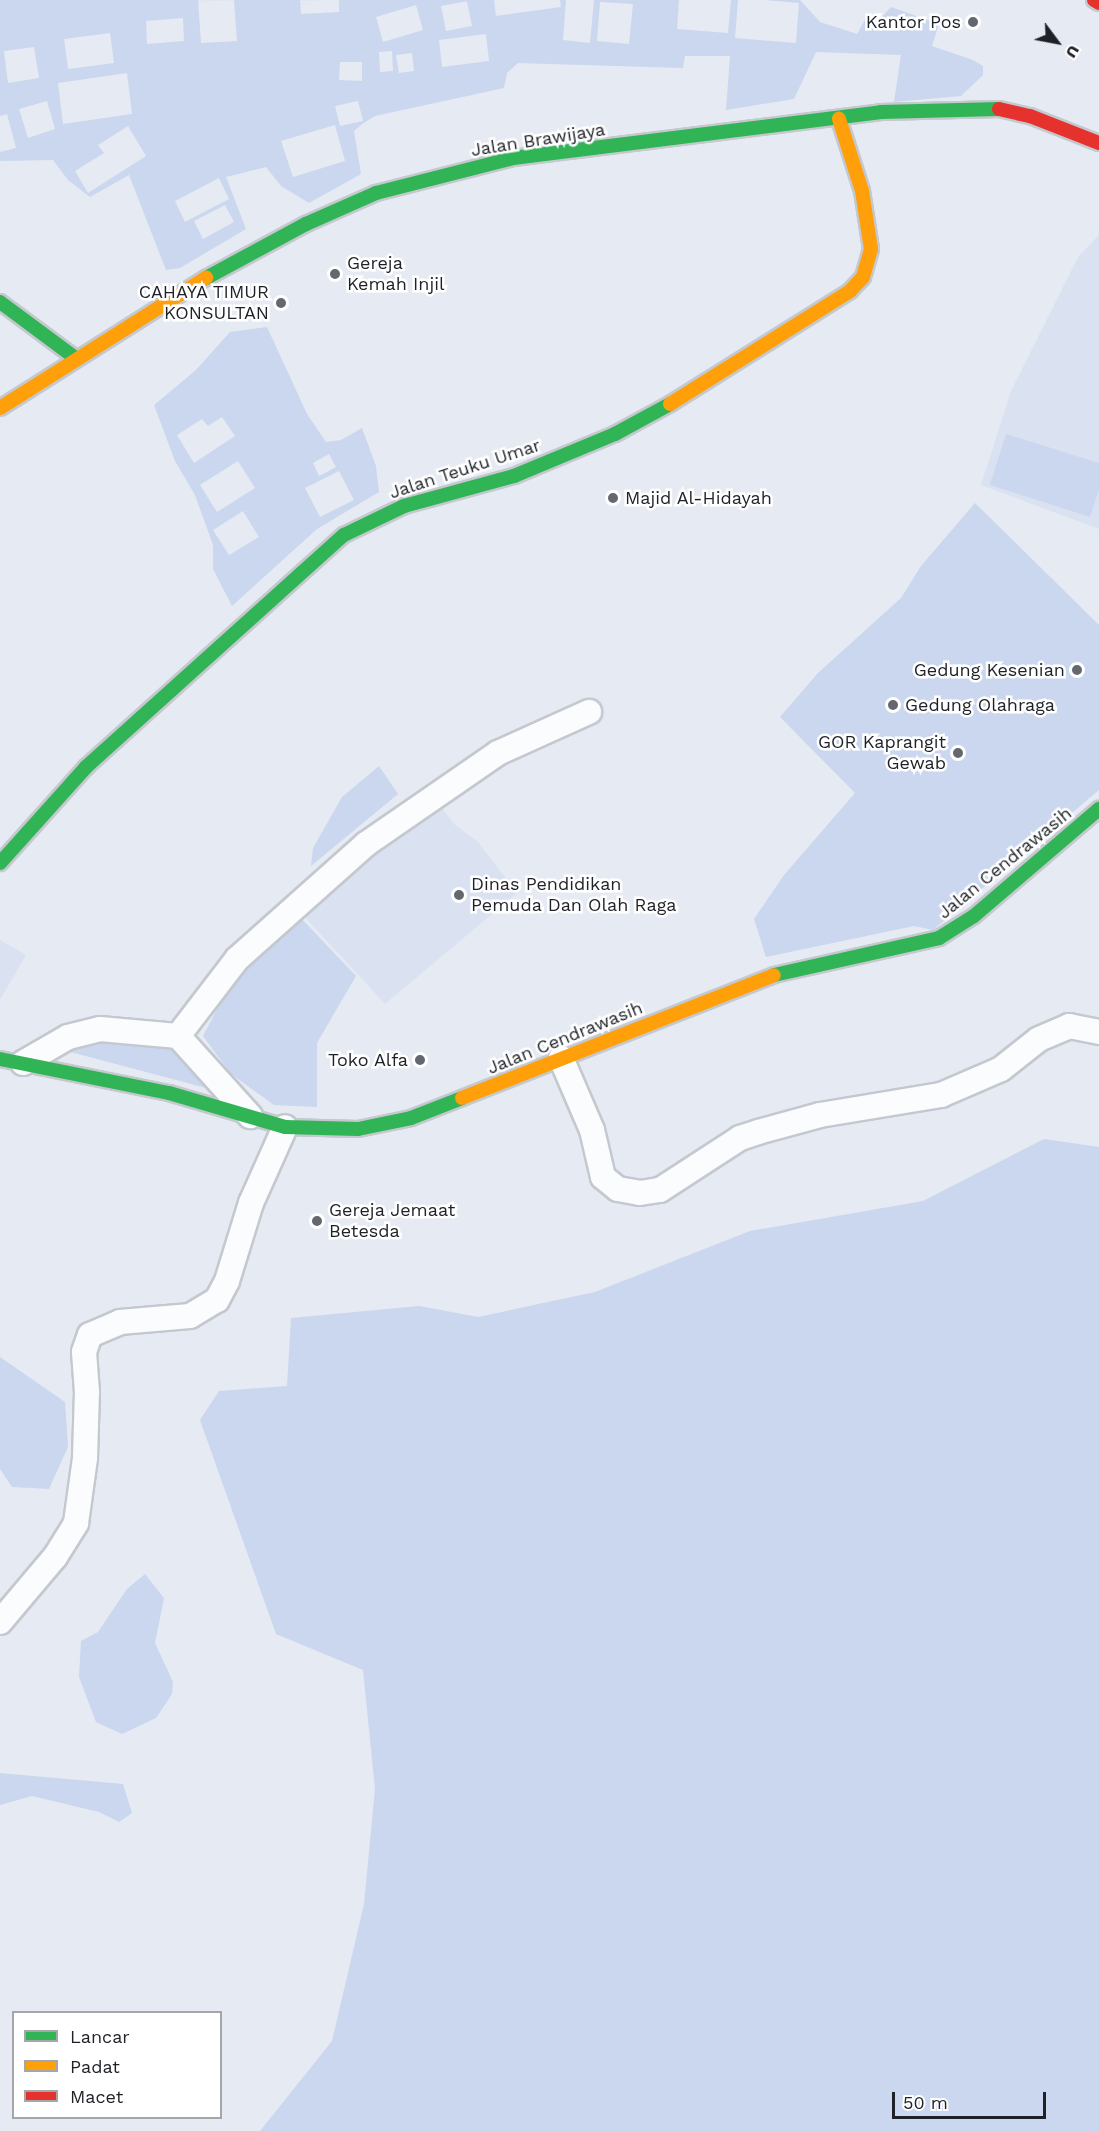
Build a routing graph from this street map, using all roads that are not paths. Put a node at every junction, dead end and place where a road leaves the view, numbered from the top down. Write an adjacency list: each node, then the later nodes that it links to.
1 (1094, 0): 2 (main road)
2 (1099, 3)
3 (839, 119): 4 (main road, Jalan Brawijaya); 6 (main road, Jalan Brawijaya); 10 (main road, Jalan Teuku Umar)
4 (1099, 143)
5 (0, 302): 6 (main road)
6 (74, 357): 7 (main road, Jalan Brawijaya)
7 (0, 408)
8 (589, 712): 12 (street)
9 (1099, 809): 13 (main road, Jalan Cendrawasih)
10 (0, 863)
11 (1099, 1032): 13 (street)
12 (177, 1036): 14 (street); 15 (street)
13 (561, 1058): 16 (main road, Jalan Cendrawasih)
14 (11, 1061): 15 (main road, Jalan Cendrawasih)
15 (250, 1116): 16 (main road, Jalan Cendrawasih)
16 (285, 1127): 17 (street)
17 (0, 1622)

